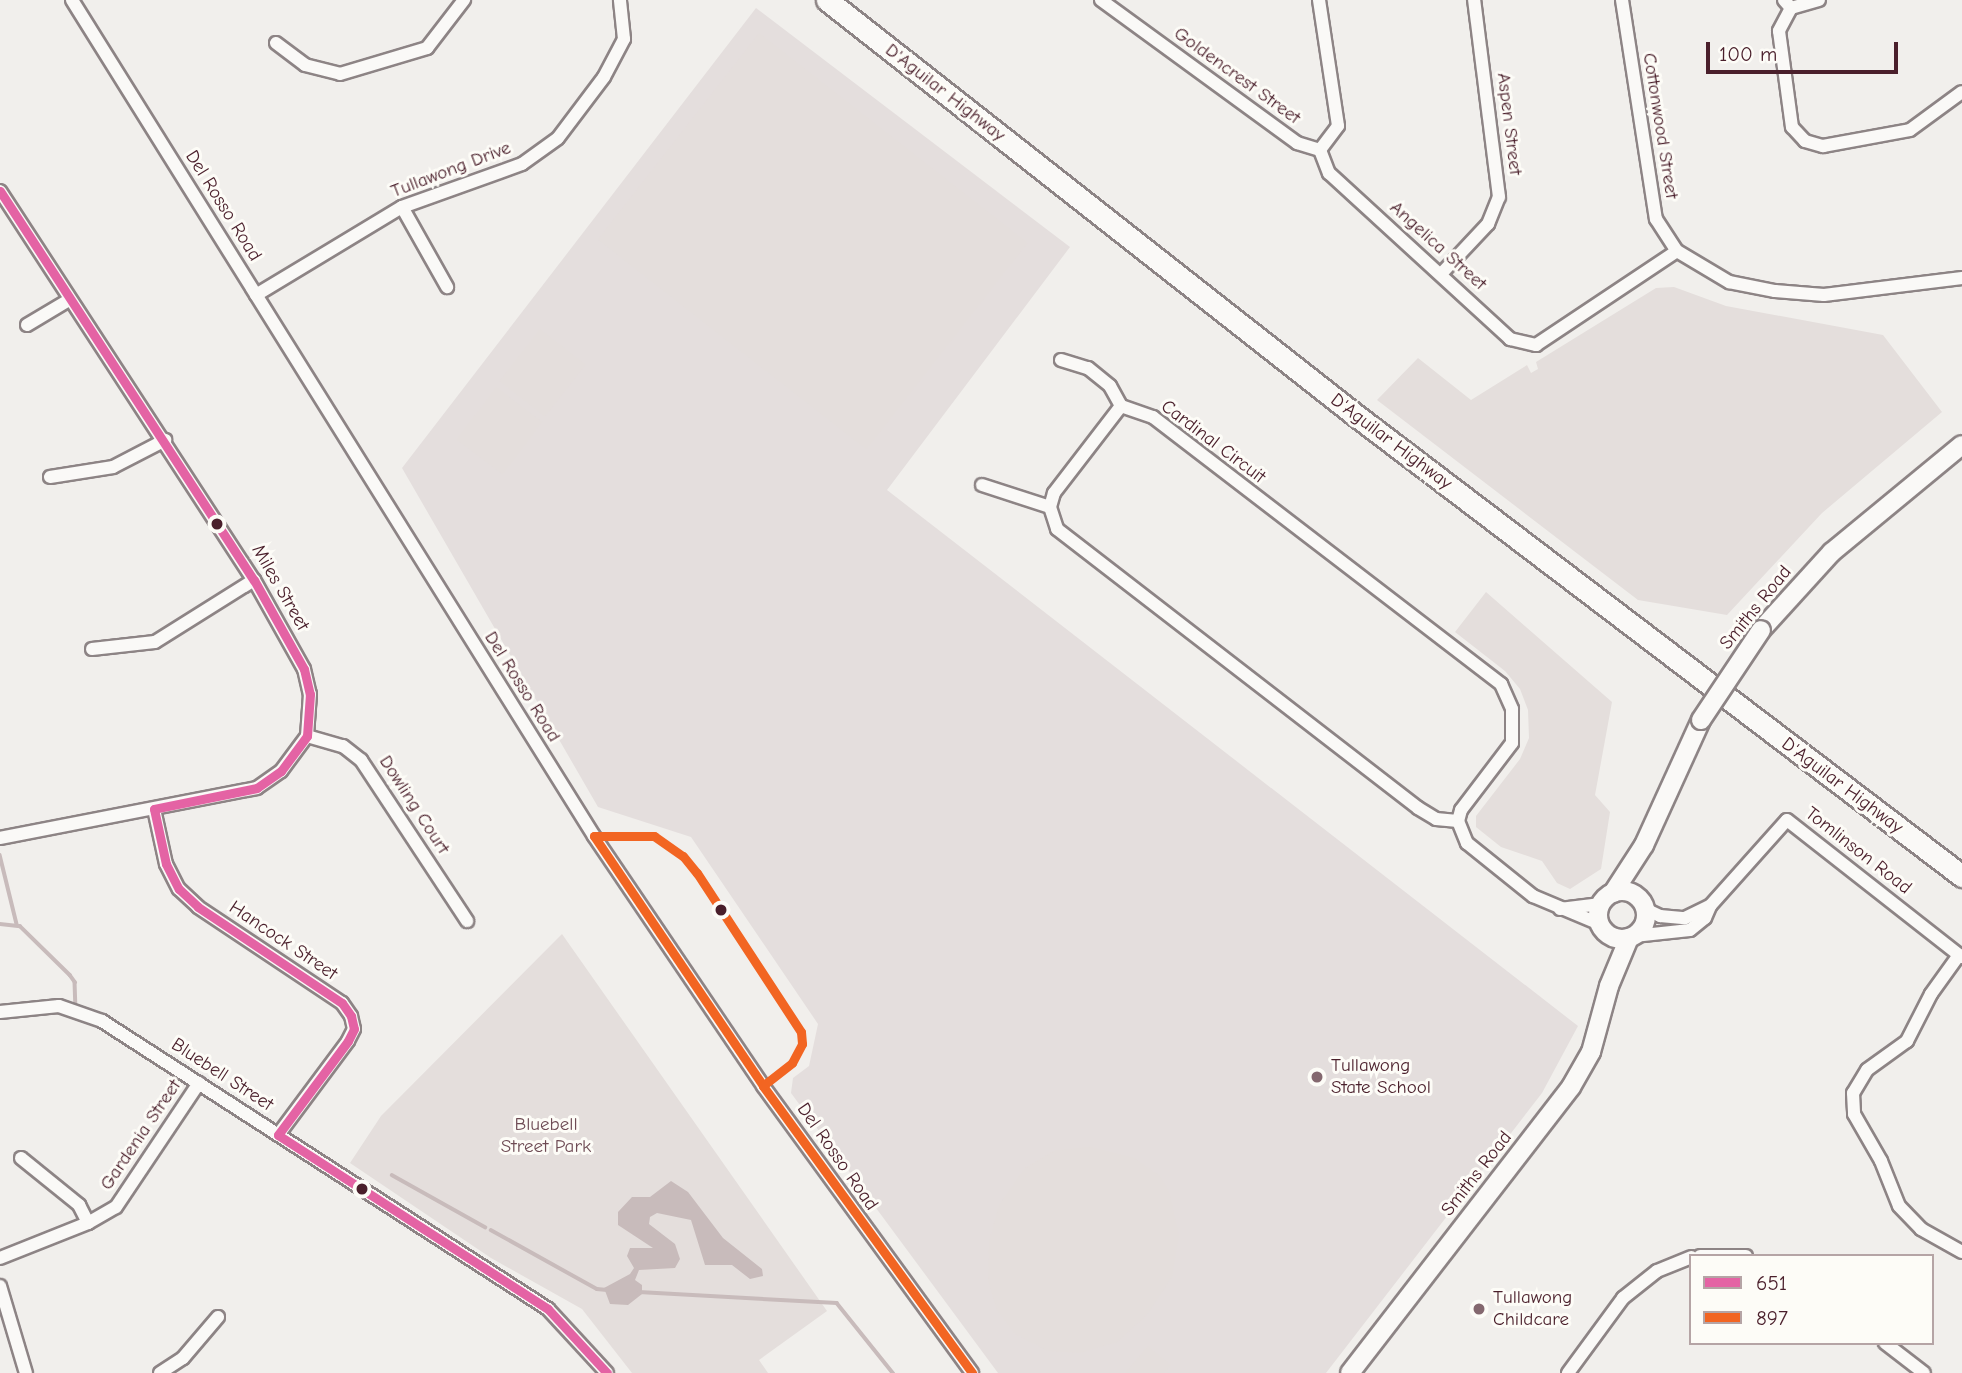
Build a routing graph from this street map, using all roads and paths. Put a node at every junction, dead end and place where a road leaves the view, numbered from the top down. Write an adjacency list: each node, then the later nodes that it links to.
1 (72, 0): 20 (street, Del Rosso Road)
2 (464, 0): 11 (street)
3 (620, 0): 15 (street, Tullawong Drive)
4 (827, 0): 37 (highway, D'Aguilar Highway)
5 (1101, 0): 13 (street, Goldencrest Street)
6 (1319, 0): 13 (street)
7 (1474, 0): 17 (street, Aspen Street)
8 (1622, 0): 16 (street, Cottonwood Street)
9 (1819, 0): 10 (street)
10 (1788, 4): 12 (street)
11 (276, 43)
12 (1962, 92)
13 (1320, 150): 17 (street, Angelica Street)
14 (0, 191): 21 (street, Miles Street)
15 (402, 207): 19 (street); 20 (street, Tullawong Drive)
16 (1677, 251): 17 (street, Angelica Street); 18 (street, Cottonwood Street)
17 (1441, 274)
18 (1962, 278)
19 (447, 287)
20 (256, 295): 61 (street, Del Rosso Road)
21 (69, 300): 22 (street); 25 (street, Miles Street)
22 (27, 325)
23 (1061, 360): 24 (street)
24 (1121, 406): 29 (street); 34 (street, Cardinal Circuit)
25 (165, 440): 27 (street); 30 (street, Miles Street)
26 (1962, 445): 36 (main road, Smiths Road, bridge)
27 (50, 477)
28 (982, 485): 29 (street)
29 (1050, 507): 34 (street)
30 (254, 580): 31 (street); 32 (street, Miles Street)
31 (92, 649)
32 (307, 736): 33 (street); 42 (street, Dowling Court)
33 (154, 809): 35 (street); 49 (street, Hancock Street)
34 (1458, 821): 41 (street)
35 (0, 838)
36 (1644, 845): 38 (main road, Smiths Road); 39 (main road, Smiths Road)
37 (1962, 876)
38 (1607, 898): 39 (main road); 41 (street); 43 (main road)
39 (1643, 905): 40 (street, Tomlinson Road); 44 (main road)
40 (1710, 906): 44 (street, Tomlinson Road); 45 (street, Tomlinson Road)
41 (1559, 909): 43 (street)
42 (467, 920)
43 (1602, 926): 44 (main road); 46 (main road, Smiths Road)
44 (1631, 937): 46 (main road, Smiths Road)
45 (1961, 956): 52 (street)
46 (1609, 986): 62 (main road, Smiths Road)
47 (0, 1012): 48 (street, Bluebell Street)
48 (199, 1083): 49 (street, Bluebell Street); 51 (street, Gardenia Street)
49 (278, 1135): 60 (street, Bluebell Street)
50 (21, 1157): 51 (street)
51 (88, 1223): 53 (street, Gardenia Street)
52 (1962, 1252)
53 (0, 1258)
54 (1689, 1258): 63 (street)
55 (0, 1286): 58 (street)
56 (218, 1317): 59 (street)
57 (1888, 1345): 64 (street)
58 (26, 1373)
59 (160, 1373)
60 (607, 1373)
61 (972, 1373)
62 (1350, 1373)
63 (1568, 1373)
64 (1924, 1373)

